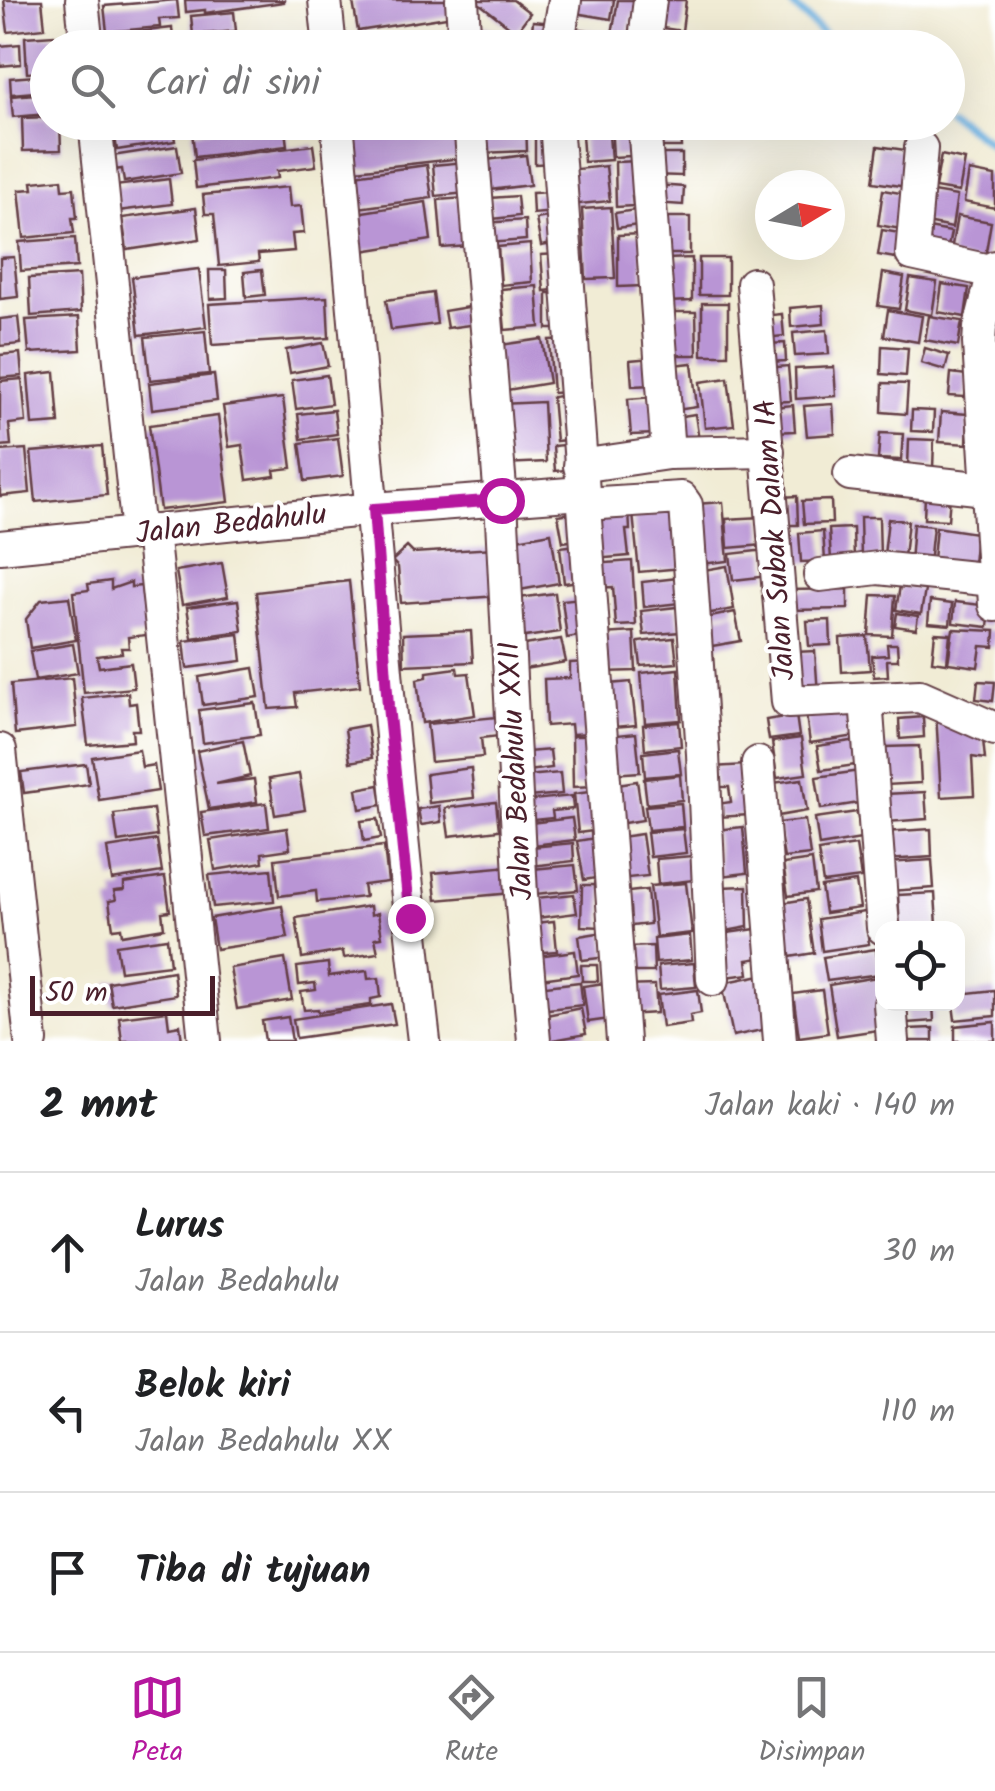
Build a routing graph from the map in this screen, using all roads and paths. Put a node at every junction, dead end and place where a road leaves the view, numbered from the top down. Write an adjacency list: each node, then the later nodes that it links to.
1 (82, 0): 6 (street)
2 (325, 0): 7 (street)
3 (462, 0): 8 (street)
4 (566, 0): 9 (street)
5 (650, 0): 10 (street)
6 (85, 30)
7 (328, 30)
8 (464, 30)
9 (560, 30)
10 (646, 30)
11 (97, 140): 26 (street)
12 (339, 140): 25 (street)
13 (471, 140): 24 (street, Jalan Bedahulu XXII)
14 (557, 140): 22 (street)
15 (645, 140): 20 (street)
16 (921, 148): 17 (street)
17 (994, 270): 23 (street)
18 (753, 284): 19 (street, Jalan Subak Dalam IA)
19 (768, 450): 20 (street); 30 (street, Jalan Subak Dalam IA)
20 (668, 452): 22 (street)
21 (850, 474): 23 (street)
22 (582, 488): 24 (street, Jalan Bedahulu); 35 (street, Jalan Bedahulu); 41 (street)
23 (986, 489): 29 (street)
24 (501, 500): 25 (street, Jalan Bedahulu); 40 (street, Jalan Bedahulu XXII)
25 (374, 509): 26 (street, Jalan Bedahulu); 39 (street)
26 (145, 532): 27 (street, Jalan Bedahulu); 38 (street)
27 (0, 548)
28 (820, 575): 29 (street)
29 (994, 593)
30 (866, 699): 31 (street, Jalan Subak Dalam IA); 34 (street)
31 (995, 729)
32 (0, 750): 37 (street)
33 (758, 763): 42 (street)
34 (882, 921)
35 (713, 979)
36 (891, 1011): 43 (street)
37 (31, 1041)
38 (205, 1041)
39 (424, 1041)
40 (534, 1041)
41 (623, 1041)
42 (780, 1041)
43 (893, 1041)

